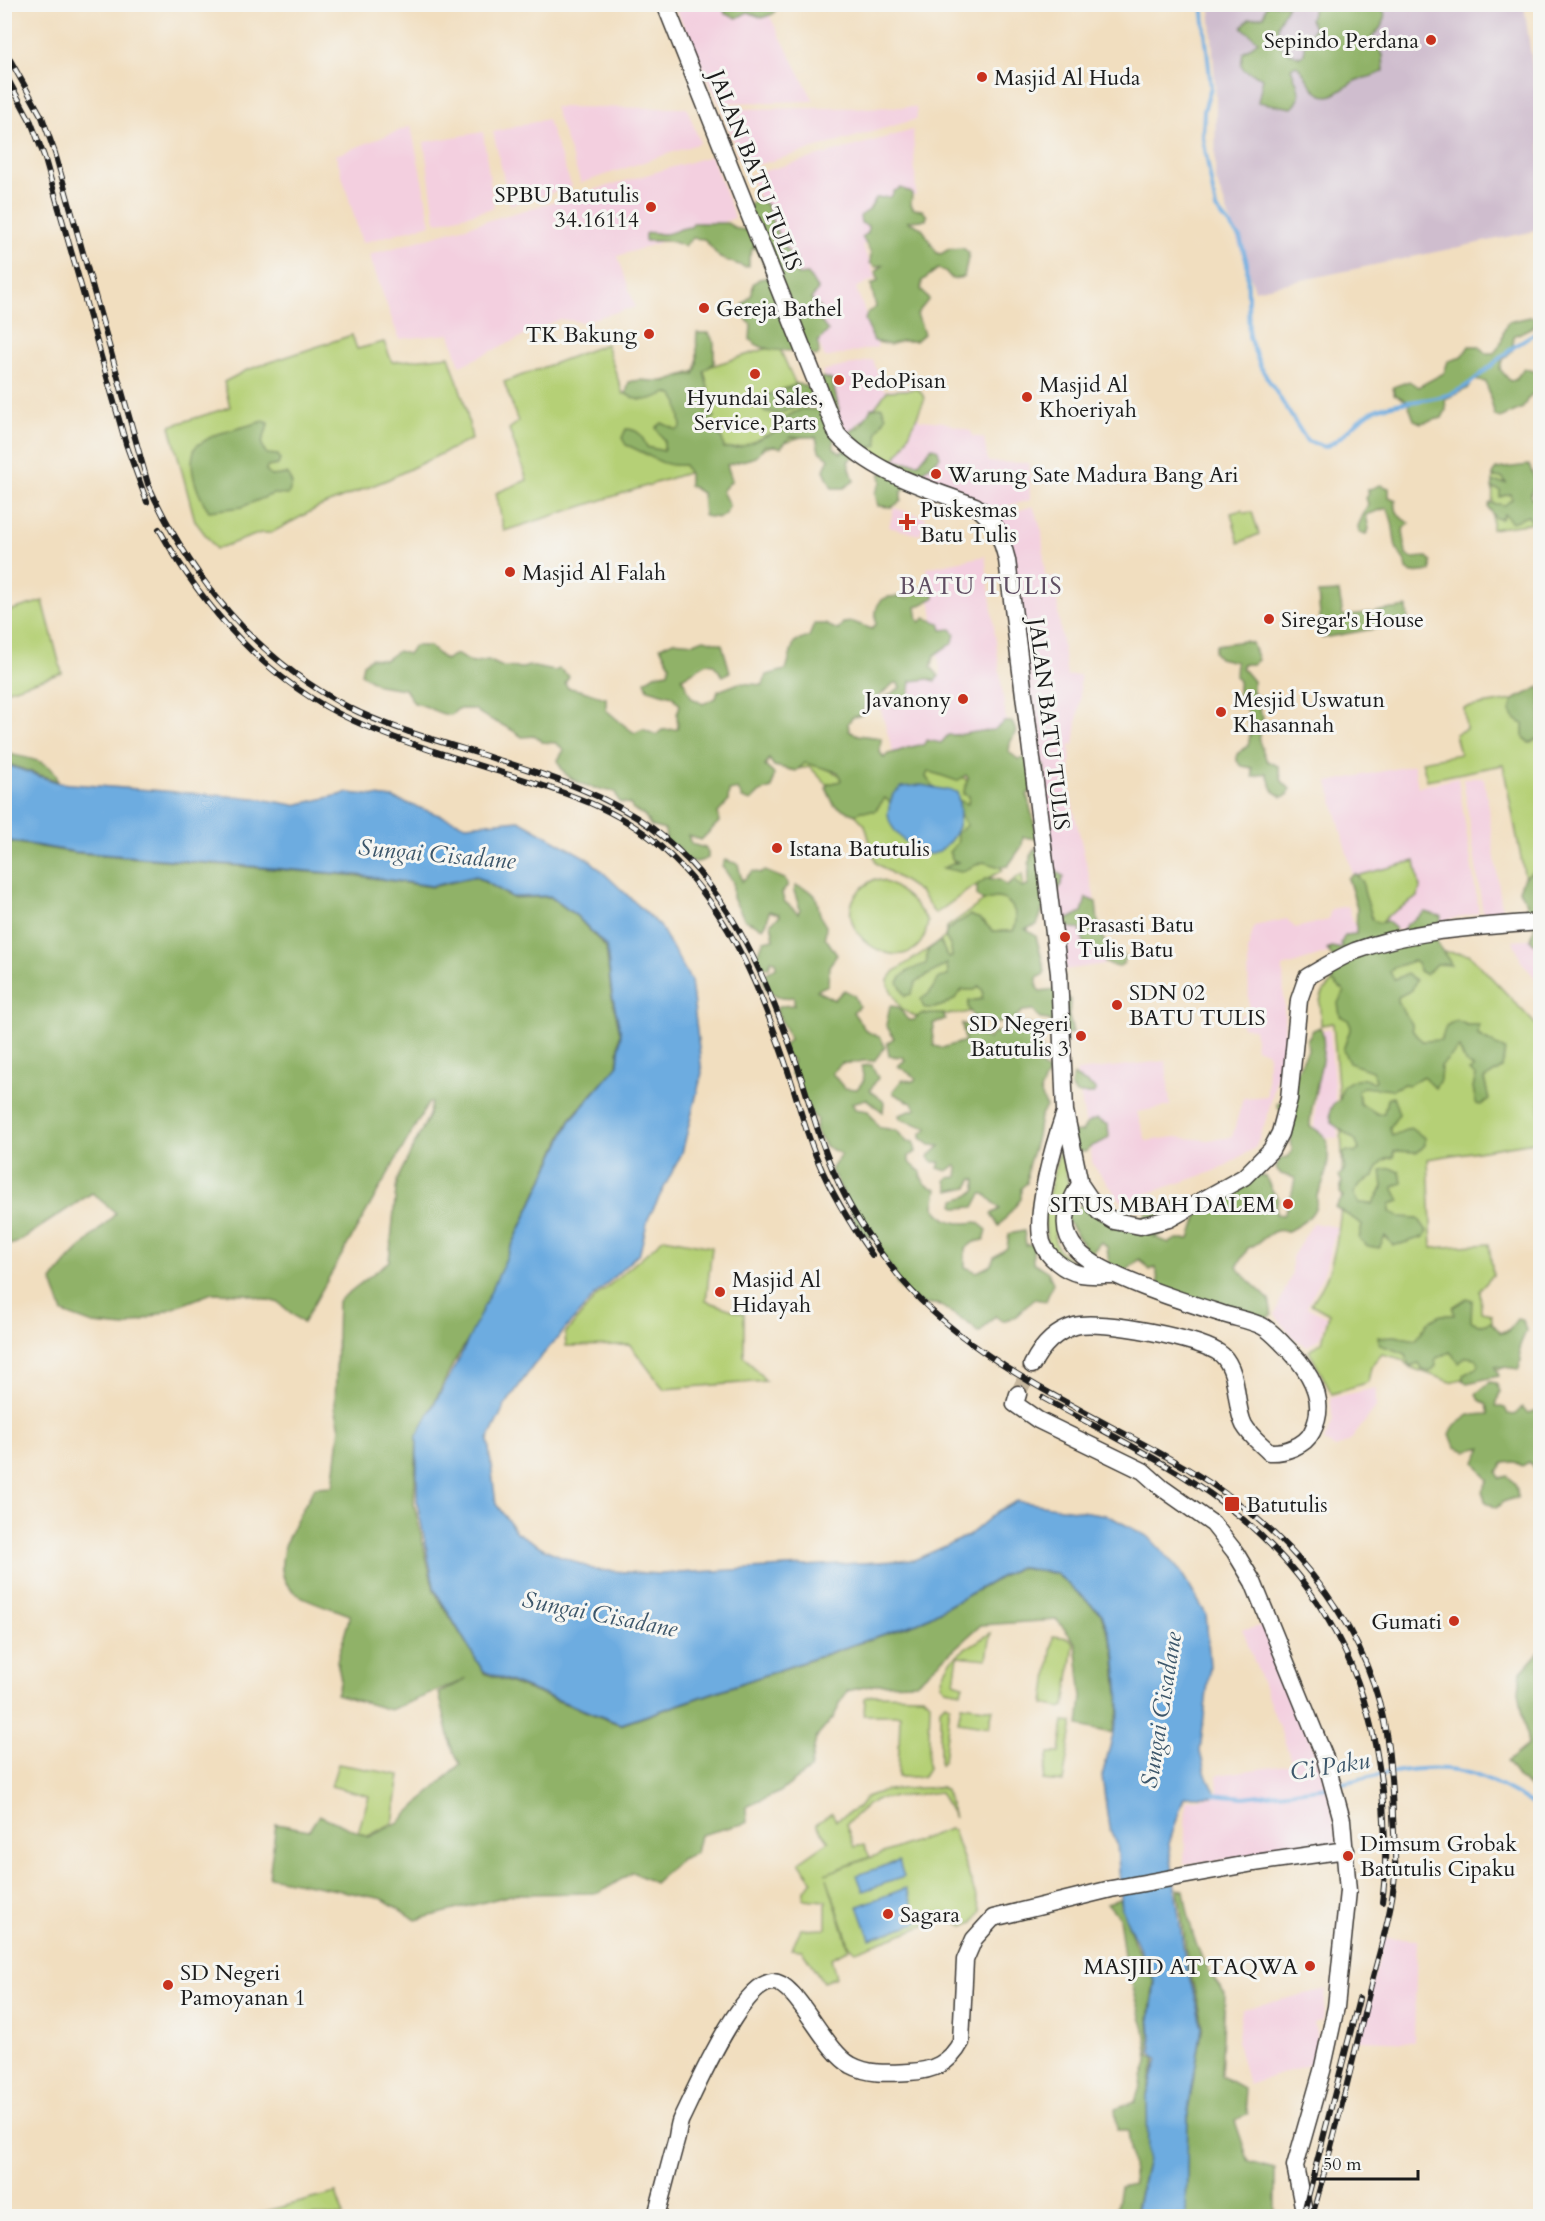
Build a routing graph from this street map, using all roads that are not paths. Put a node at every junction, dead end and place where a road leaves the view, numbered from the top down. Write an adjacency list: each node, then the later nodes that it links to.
1 (664, 4): 3 (main road, JALAN BATU TULIS)
2 (1540, 921): 4 (main road)
3 (1065, 1111): 4 (main road); 5 (main road)
4 (1080, 1184): 5 (main road)
5 (1116, 1275): 6 (main road)
6 (1032, 1365)
7 (1018, 1394): 8 (main road)
8 (1346, 1850): 9 (main road); 10 (main road)
9 (656, 2217)
10 (1305, 2217)

